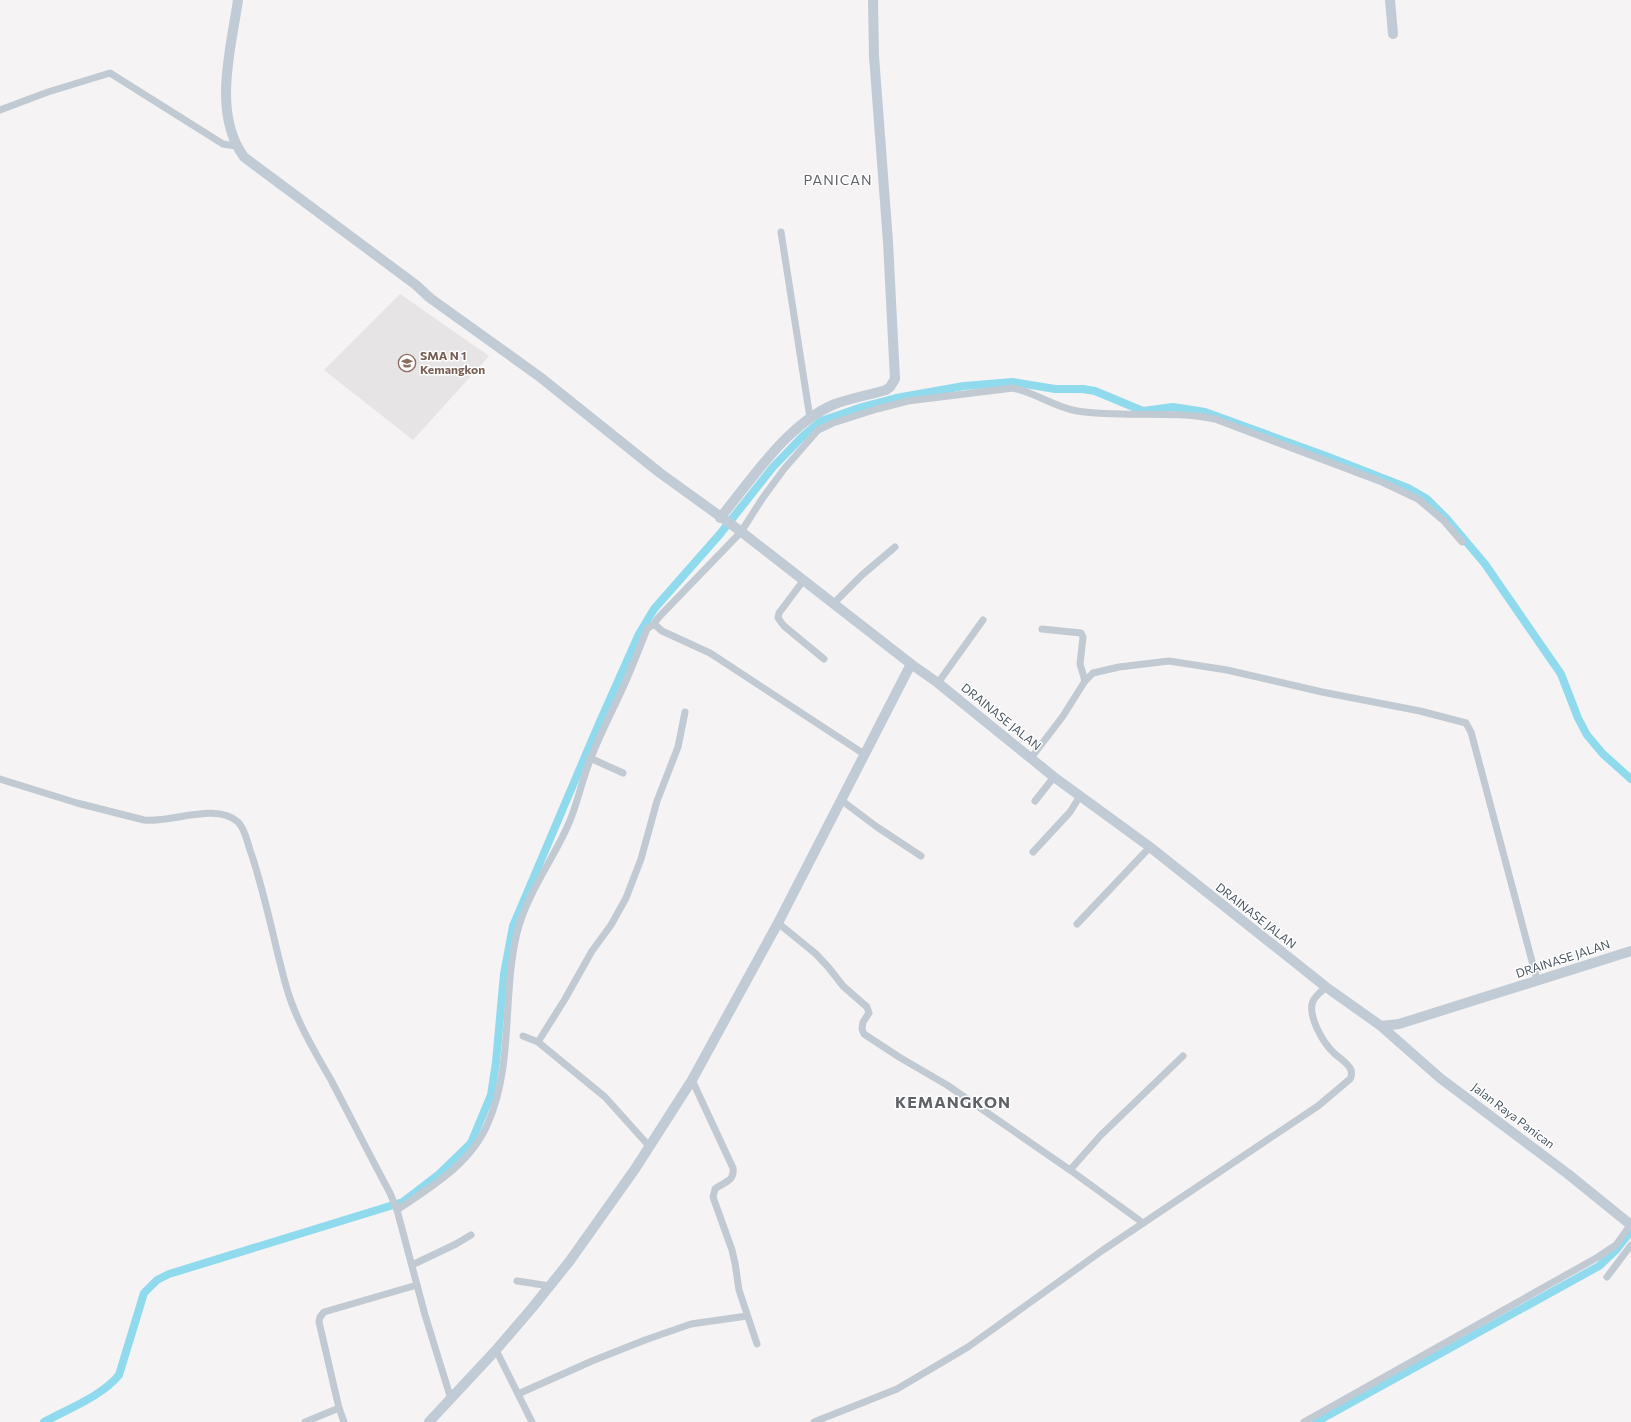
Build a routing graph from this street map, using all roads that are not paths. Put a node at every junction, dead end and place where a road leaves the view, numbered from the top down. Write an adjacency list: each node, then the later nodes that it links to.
1 (238, 0): 6 (main road)
2 (873, 0): 8 (main road)
3 (1390, 0): 4 (main road)
4 (1392, 34)
5 (0, 110): 6 (street)
6 (236, 146): 9 (main road, DRAINASE JALAN)
7 (781, 232): 8 (street)
8 (810, 418): 9 (main road)
9 (720, 518): 10 (main road, DRAINASE JALAN)
10 (740, 531): 11 (street); 13 (main road, DRAINASE JALAN); 16 (street)
11 (1462, 542)
12 (895, 547): 14 (street)
13 (803, 581): 14 (main road, DRAINASE JALAN); 18 (street)
14 (833, 604): 19 (main road, DRAINASE JALAN)
15 (983, 620): 21 (street)
16 (654, 624): 23 (street); 24 (street)
17 (1042, 629): 20 (street)
18 (824, 659)
19 (911, 664): 21 (main road, DRAINASE JALAN); 23 (main road)
20 (1085, 681): 25 (street); 38 (street)
21 (938, 683): 25 (main road, DRAINASE JALAN)
22 (685, 712): 42 (street)
23 (864, 754): 30 (main road)
24 (590, 758): 26 (street); 47 (street)
25 (1031, 758): 27 (main road, DRAINASE JALAN)
26 (623, 773)
27 (1054, 777): 29 (main road, DRAINASE JALAN); 31 (street)
28 (0, 779): 47 (street)
29 (1080, 796): 32 (main road, DRAINASE JALAN); 33 (street)
30 (841, 800): 34 (street); 35 (main road)
31 (1035, 801)
32 (1150, 847): 36 (street); 39 (main road, DRAINASE JALAN)
33 (1033, 852)
34 (921, 856)
35 (778, 923): 44 (main road); 46 (street)
36 (1077, 924)
37 (1631, 951): 38 (main road, DRAINASE JALAN)
38 (1536, 980): 40 (main road, DRAINASE JALAN)
39 (1326, 987): 40 (main road, DRAINASE JALAN); 48 (street)
40 (1381, 1026): 49 (main road, Jalan Raya Panican)
41 (523, 1036): 42 (street)
42 (538, 1042): 45 (street)
43 (1183, 1056): 46 (street)
44 (692, 1080): 45 (main road); 57 (street)
45 (649, 1146): 56 (main road)
46 (1070, 1170): 48 (street)
47 (397, 1209): 52 (street)
48 (1143, 1223): 67 (street)
49 (1631, 1225): 68 (street)
50 (471, 1235): 52 (street)
51 (1631, 1245): 53 (street)
52 (412, 1265): 55 (street)
53 (1607, 1278)
54 (517, 1281): 56 (street)
55 (417, 1285): 61 (street); 62 (street)
56 (550, 1286): 59 (main road)
57 (747, 1316): 58 (street); 60 (street)
58 (757, 1344)
59 (496, 1350): 60 (street); 61 (main road)
60 (518, 1394): 66 (street)
61 (451, 1399): 65 (main road)
62 (339, 1408): 63 (street); 64 (street)
63 (305, 1422)
64 (344, 1422)
65 (428, 1422)
66 (532, 1422)
67 (814, 1422)
68 (1304, 1422)

